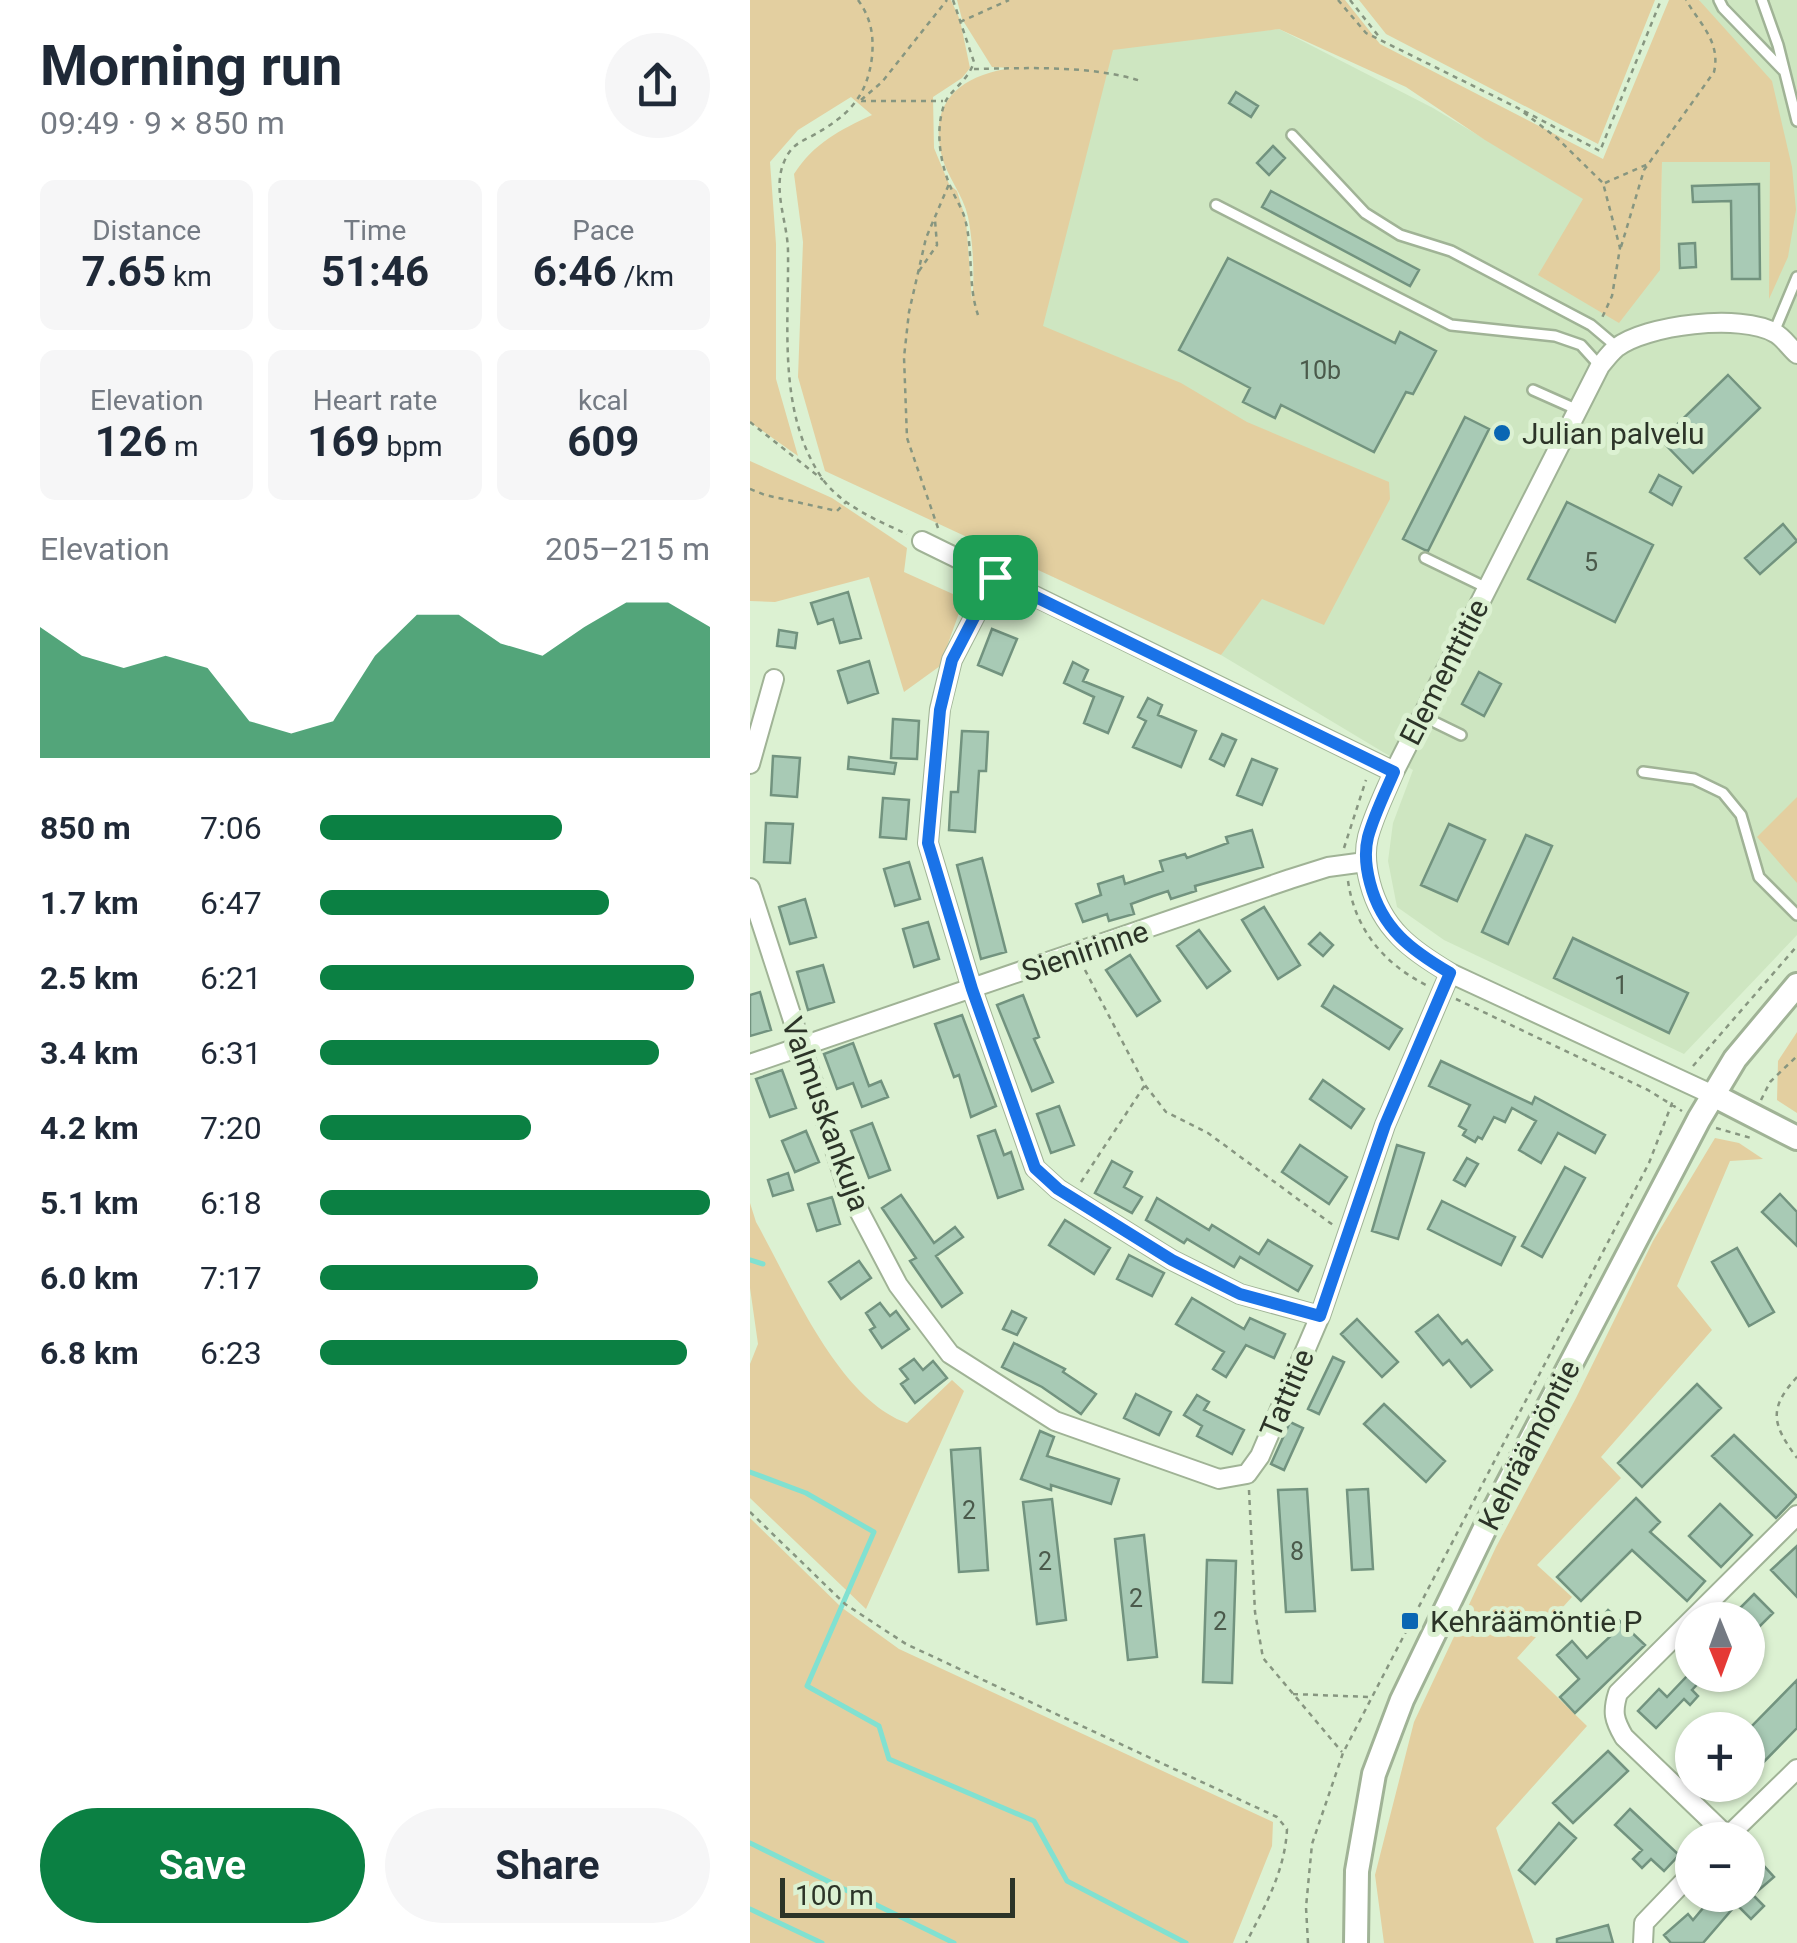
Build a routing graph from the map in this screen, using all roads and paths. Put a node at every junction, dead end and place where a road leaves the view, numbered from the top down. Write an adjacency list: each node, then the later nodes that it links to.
1 (858, 0): 16 (path)
2 (946, 0): 16 (path)
3 (953, 0): 11 (path)
4 (1009, 0): 11 (path)
5 (1338, 0): 12 (path)
6 (1350, 0): 12 (path)
7 (1661, 0): 18 (path)
8 (1686, 0): 21 (path)
9 (1720, 0): 14 (lane)
10 (1762, 0): 14 (lane)
11 (960, 22): 13 (path)
12 (1382, 40): 18 (path)
13 (972, 68): 15 (path); 17 (path)
14 (1785, 72): 19 (lane)
15 (1141, 80)
16 (860, 100): 17 (path); 38 (path)
17 (945, 100): 23 (path)
18 (1518, 108): 22 (path)
19 (1797, 121)
20 (1292, 135): 30 (lane)
21 (1648, 164): 22 (path); 26 (path)
22 (1603, 183): 26 (path)
23 (949, 184): 25 (path); 29 (path)
24 (1216, 205): 34 (lane)
25 (934, 216): 27 (path); 27 (path)
26 (1620, 248): 30 (path)
27 (918, 272): 41 (path)
28 (1797, 277): 31 (lane)
29 (978, 315)
30 (1597, 330): 32 (lane)
31 (1774, 332): 32 (street); 33 (street)
32 (1617, 347): 34 (street, Elementtitie)
33 (1797, 354)
34 (1600, 366): 36 (street, Elementtitie)
35 (1533, 390): 36 (lane)
36 (1578, 410): 44 (street, Elementtitie)
37 (750, 422): 38 (path)
38 (825, 482): 40 (path)
39 (750, 488): 40 (path)
40 (847, 501): 41 (path)
41 (930, 545): 43 (street)
42 (1424, 558): 44 (lane)
43 (995, 577): 49 (street); 57 (street)
44 (1488, 588): 46 (street, Elementtitie)
45 (774, 679): 48 (street)
46 (1422, 716): 47 (lane); 49 (street, Elementtitie)
47 (1461, 736)
48 (750, 764)
49 (1394, 772): 51 (street, Elementtitie)
50 (1644, 772): 53 (lane)
51 (1365, 862): 54 (street, Sienirinne); 55 (street)
52 (750, 888): 58 (street, Valmuskankuja)
53 (1797, 915)
54 (1078, 954): 57 (street, Sienirinne); 61 (path)
55 (1450, 973): 62 (street); 69 (street, Tattitie)
56 (1797, 985): 62 (street, Kehräämöntie)
57 (972, 989): 58 (street, Sienirinne); 68 (street)
58 (800, 1046): 60 (street, Sienirinne); 73 (street, Valmuskankuja)
59 (1797, 1056): 64 (path)
60 (750, 1064)
61 (1144, 1085): 68 (path); 69 (path)
62 (1713, 1095): 64 (street); 65 (street, Kehräämöntie)
63 (1671, 1106): 65 (path)
64 (1754, 1114): 66 (street)
65 (1699, 1119): 67 (path); 84 (street, Kehräämöntie)
66 (1797, 1138)
67 (1761, 1142)
68 (1073, 1196): 70 (street)
69 (1347, 1235): 70 (street, Tattitie)
70 (1320, 1316): 73 (street, Tattitie)
71 (1797, 1378): 72 (path)
72 (1797, 1458)
73 (1247, 1474): 76 (path)
74 (750, 1512): 83 (path)
75 (1797, 1515): 80 (street)
76 (1290, 1694): 77 (path); 78 (path)
77 (1371, 1697)
78 (1343, 1753)
79 (1797, 1769): 81 (street)
80 (1710, 1822)
81 (1742, 1822)
82 (1675, 1891): 85 (street)
83 (1246, 1943)
84 (1356, 1943)
85 (1644, 1943)

